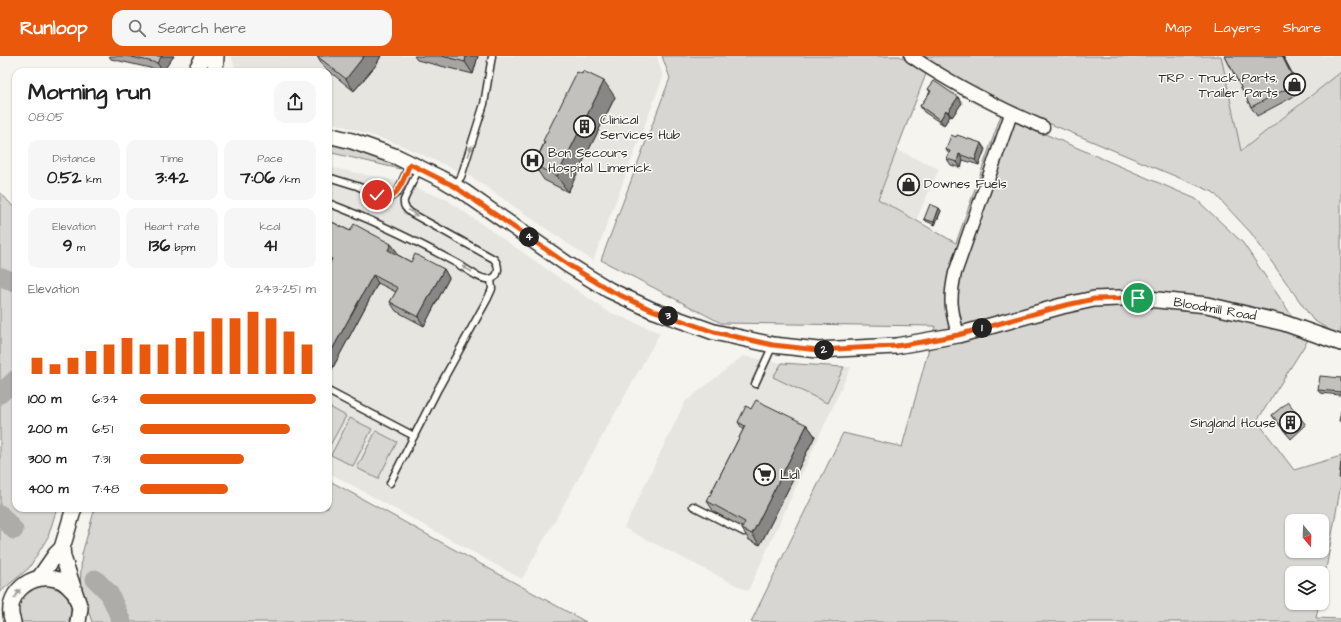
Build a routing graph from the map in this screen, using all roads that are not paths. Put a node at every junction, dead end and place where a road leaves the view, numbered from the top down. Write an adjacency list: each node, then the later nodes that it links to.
1 (204, 56): 5 (street)
2 (216, 56): 6 (street)
3 (492, 56): 12 (lane, one-way to 3)
4 (911, 56): 7 (street)
5 (197, 68)
6 (215, 68)
7 (1011, 114): 8 (street); 15 (street)
8 (1042, 127)
9 (332, 136): 10 (street, Bloodmill Road)
10 (414, 166): 11 (lane); 12 (street, Bloodmill Road); 14 (lane, one-way to 14)
11 (332, 178)
12 (454, 186): 17 (street, Bloodmill Road)
13 (332, 205): 14 (lane, one-way to 13)
14 (491, 278): 20 (lane)
15 (958, 335): 16 (street, Bloodmill Road); 17 (street, Bloodmill Road)
16 (1341, 343)
17 (773, 345): 18 (lane)
18 (755, 384)
19 (332, 393): 20 (lane)
20 (414, 436): 21 (lane)
21 (390, 483)
22 (693, 506): 24 (lane)
23 (73, 512): 25 (street)
24 (744, 532)
25 (62, 548): 26 (street); 27 (street)
26 (40, 577): 27 (street); 29 (street, one-way to 26)
27 (73, 591): 28 (street)
28 (79, 621)
29 (13, 622)

